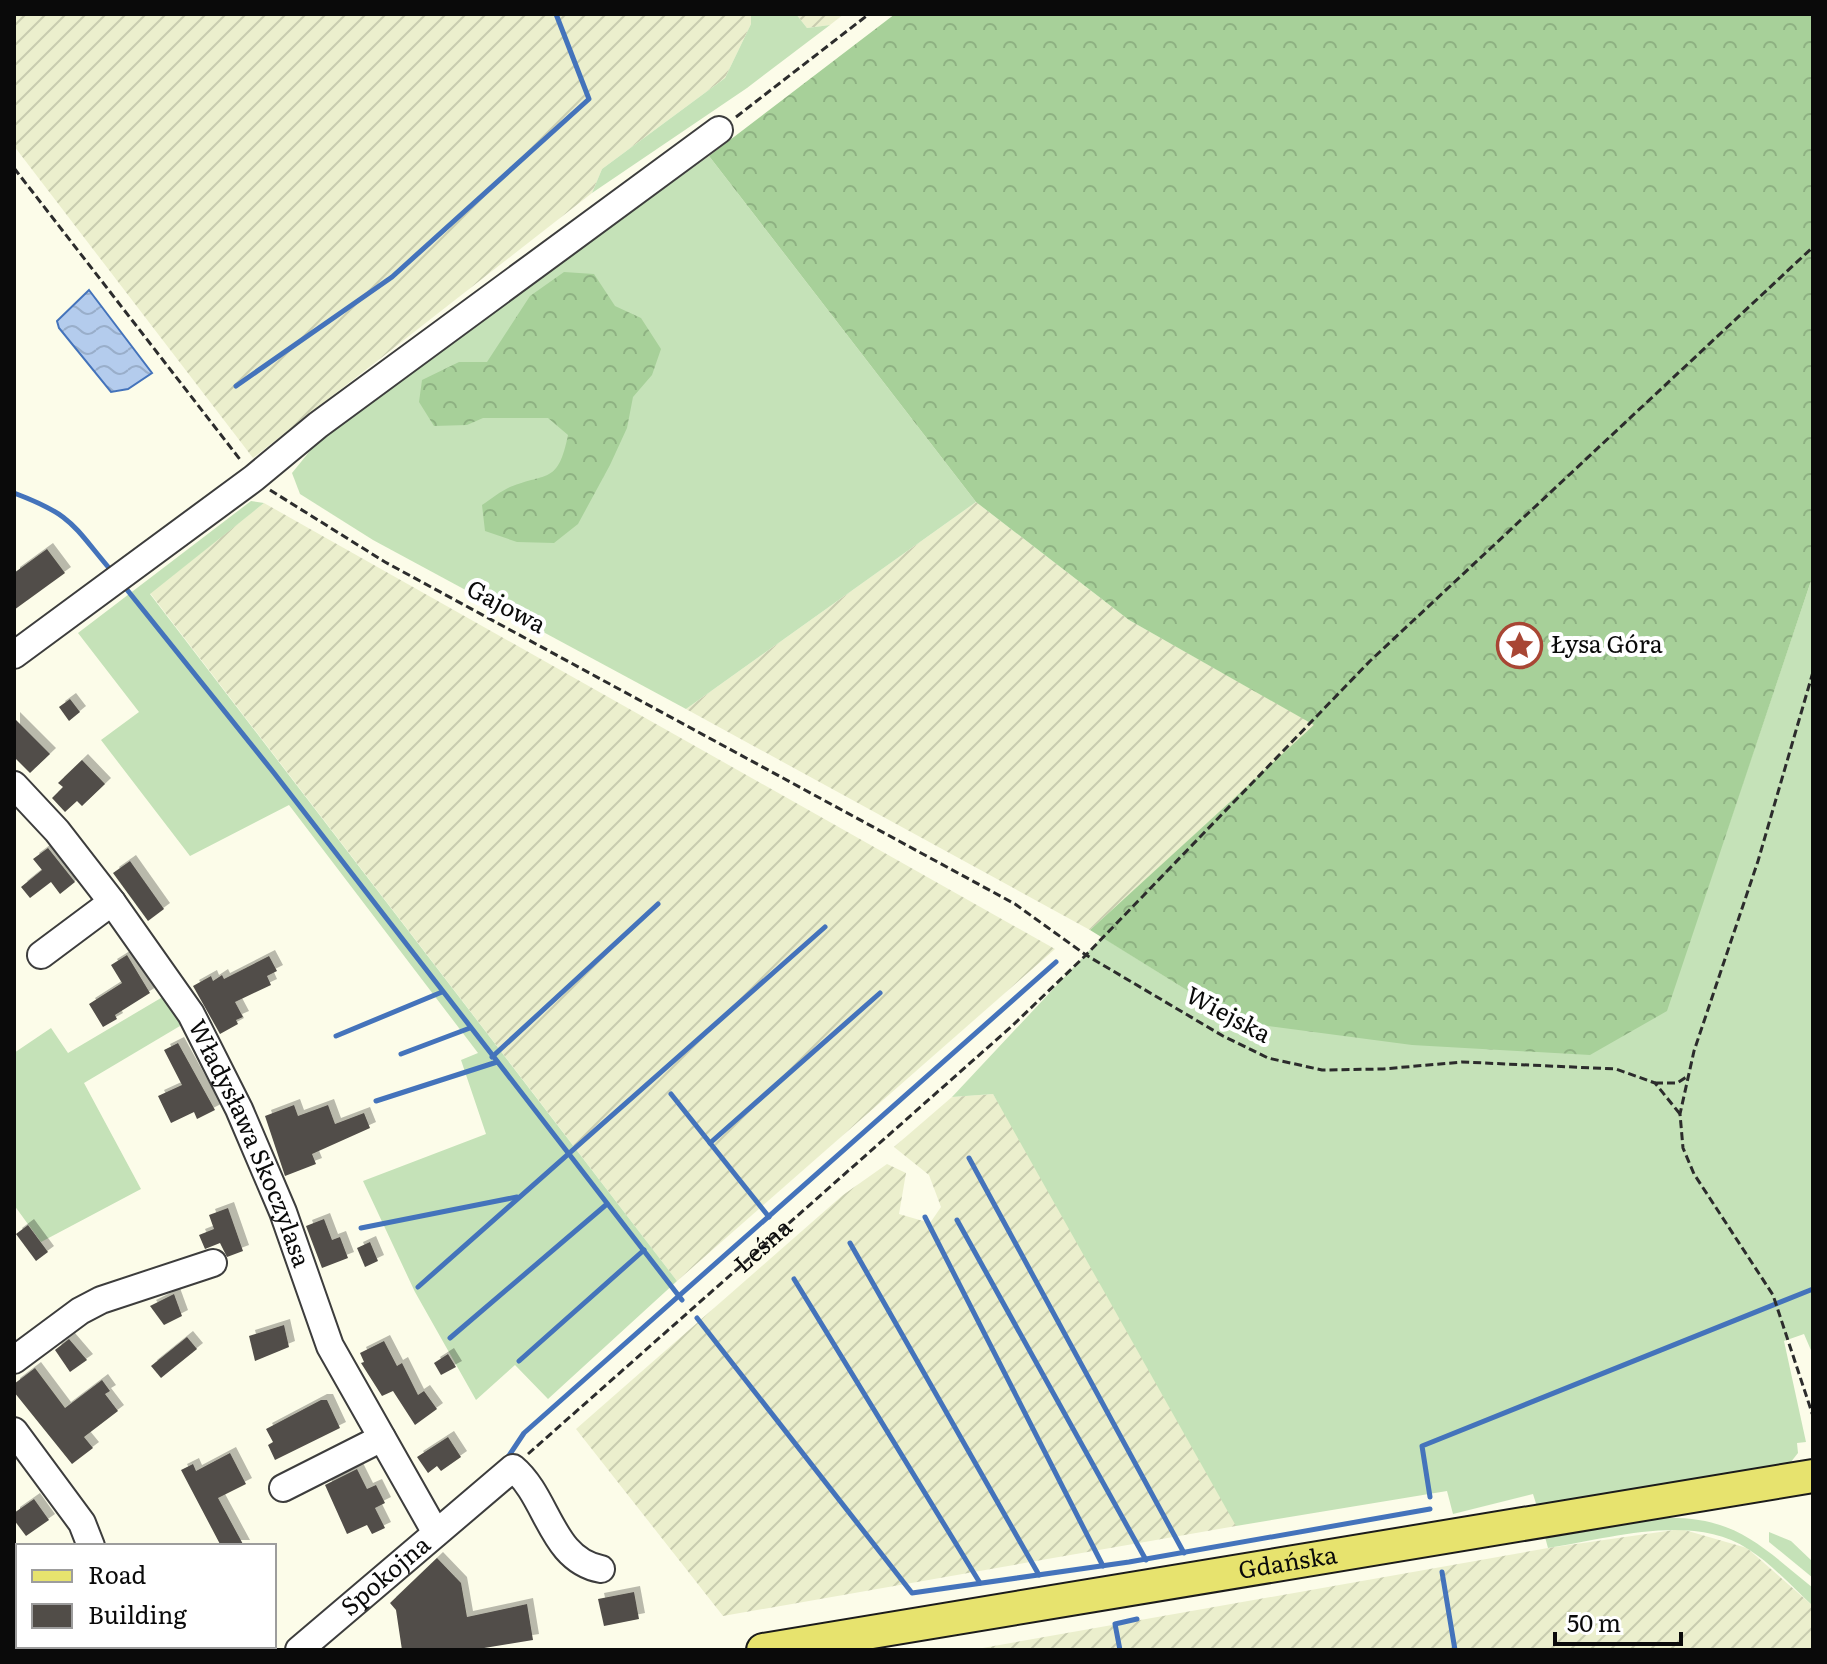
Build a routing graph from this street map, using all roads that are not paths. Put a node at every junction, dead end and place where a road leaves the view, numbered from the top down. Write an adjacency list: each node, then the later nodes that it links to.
1 (719, 130): 2 (street)
2 (14, 655)
3 (14, 785): 4 (street, Władysława Skoczylasa)
4 (112, 902): 5 (street); 9 (street, Władysława Skoczylasa)
5 (41, 955)
6 (213, 1263): 7 (street)
7 (14, 1360)
8 (14, 1431): 13 (street)
9 (382, 1438): 11 (street); 12 (street, Władysława Skoczylasa)
10 (1813, 1476): 16 (main road, Gdańska)
11 (283, 1488)
12 (436, 1533): 14 (street); 15 (street, Spokojna)
13 (90, 1544)
14 (601, 1569)
15 (299, 1650)
16 (763, 1650)

